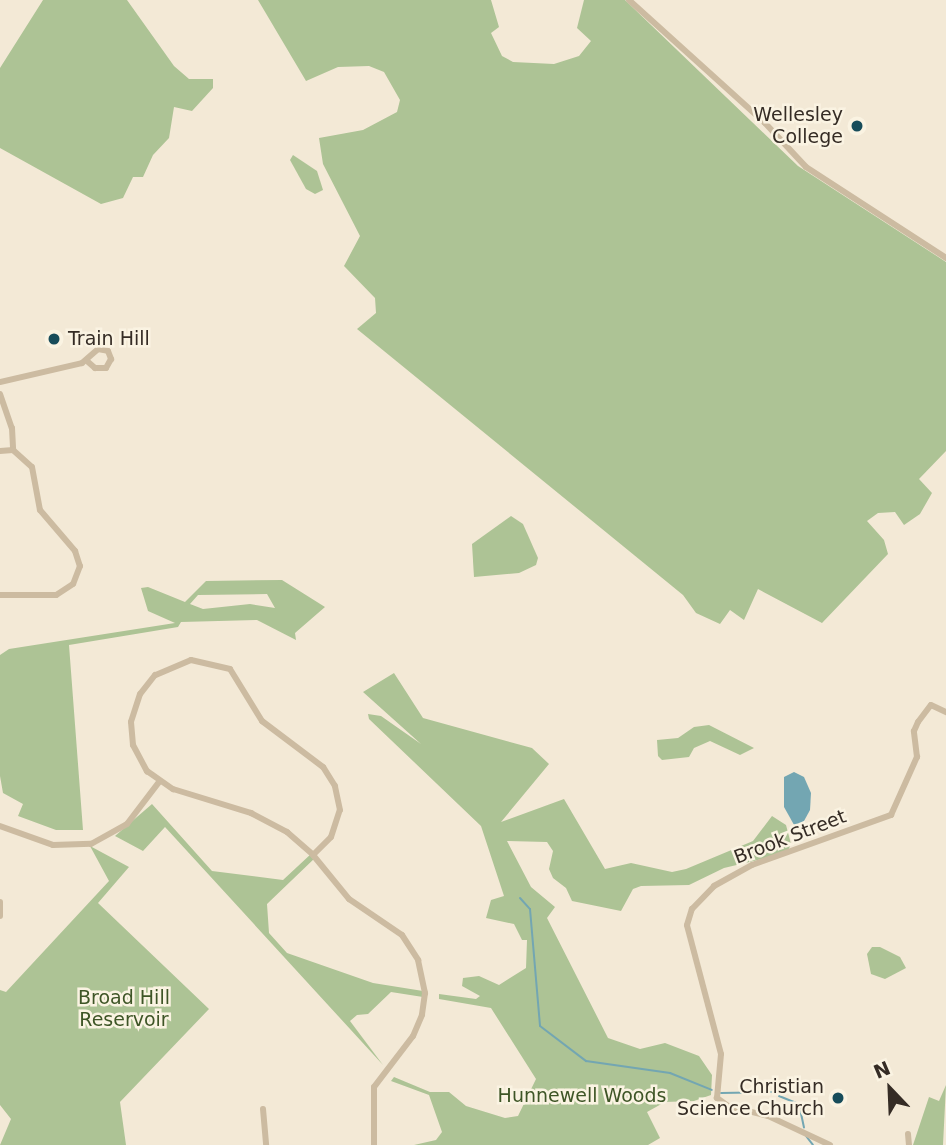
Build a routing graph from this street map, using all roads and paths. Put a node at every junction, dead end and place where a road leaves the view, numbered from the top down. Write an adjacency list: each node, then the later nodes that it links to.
1 (629, 0): 2 (street)
2 (946, 258)
3 (87, 361): 3 (street); 4 (street)
4 (0, 382)
5 (0, 394): 6 (street)
6 (13, 450): 7 (street); 8 (street)
7 (0, 451)
8 (0, 595)
9 (946, 712): 19 (street, Brook Street)
10 (159, 782): 11 (street); 12 (street); 12 (street)
11 (0, 826)
12 (313, 855): 18 (street)
13 (0, 902): 14 (street)
14 (0, 916)
15 (264, 1109): 17 (street)
16 (908, 1134): 20 (street)
17 (266, 1145)
18 (374, 1145)
19 (830, 1145)
20 (909, 1145)

